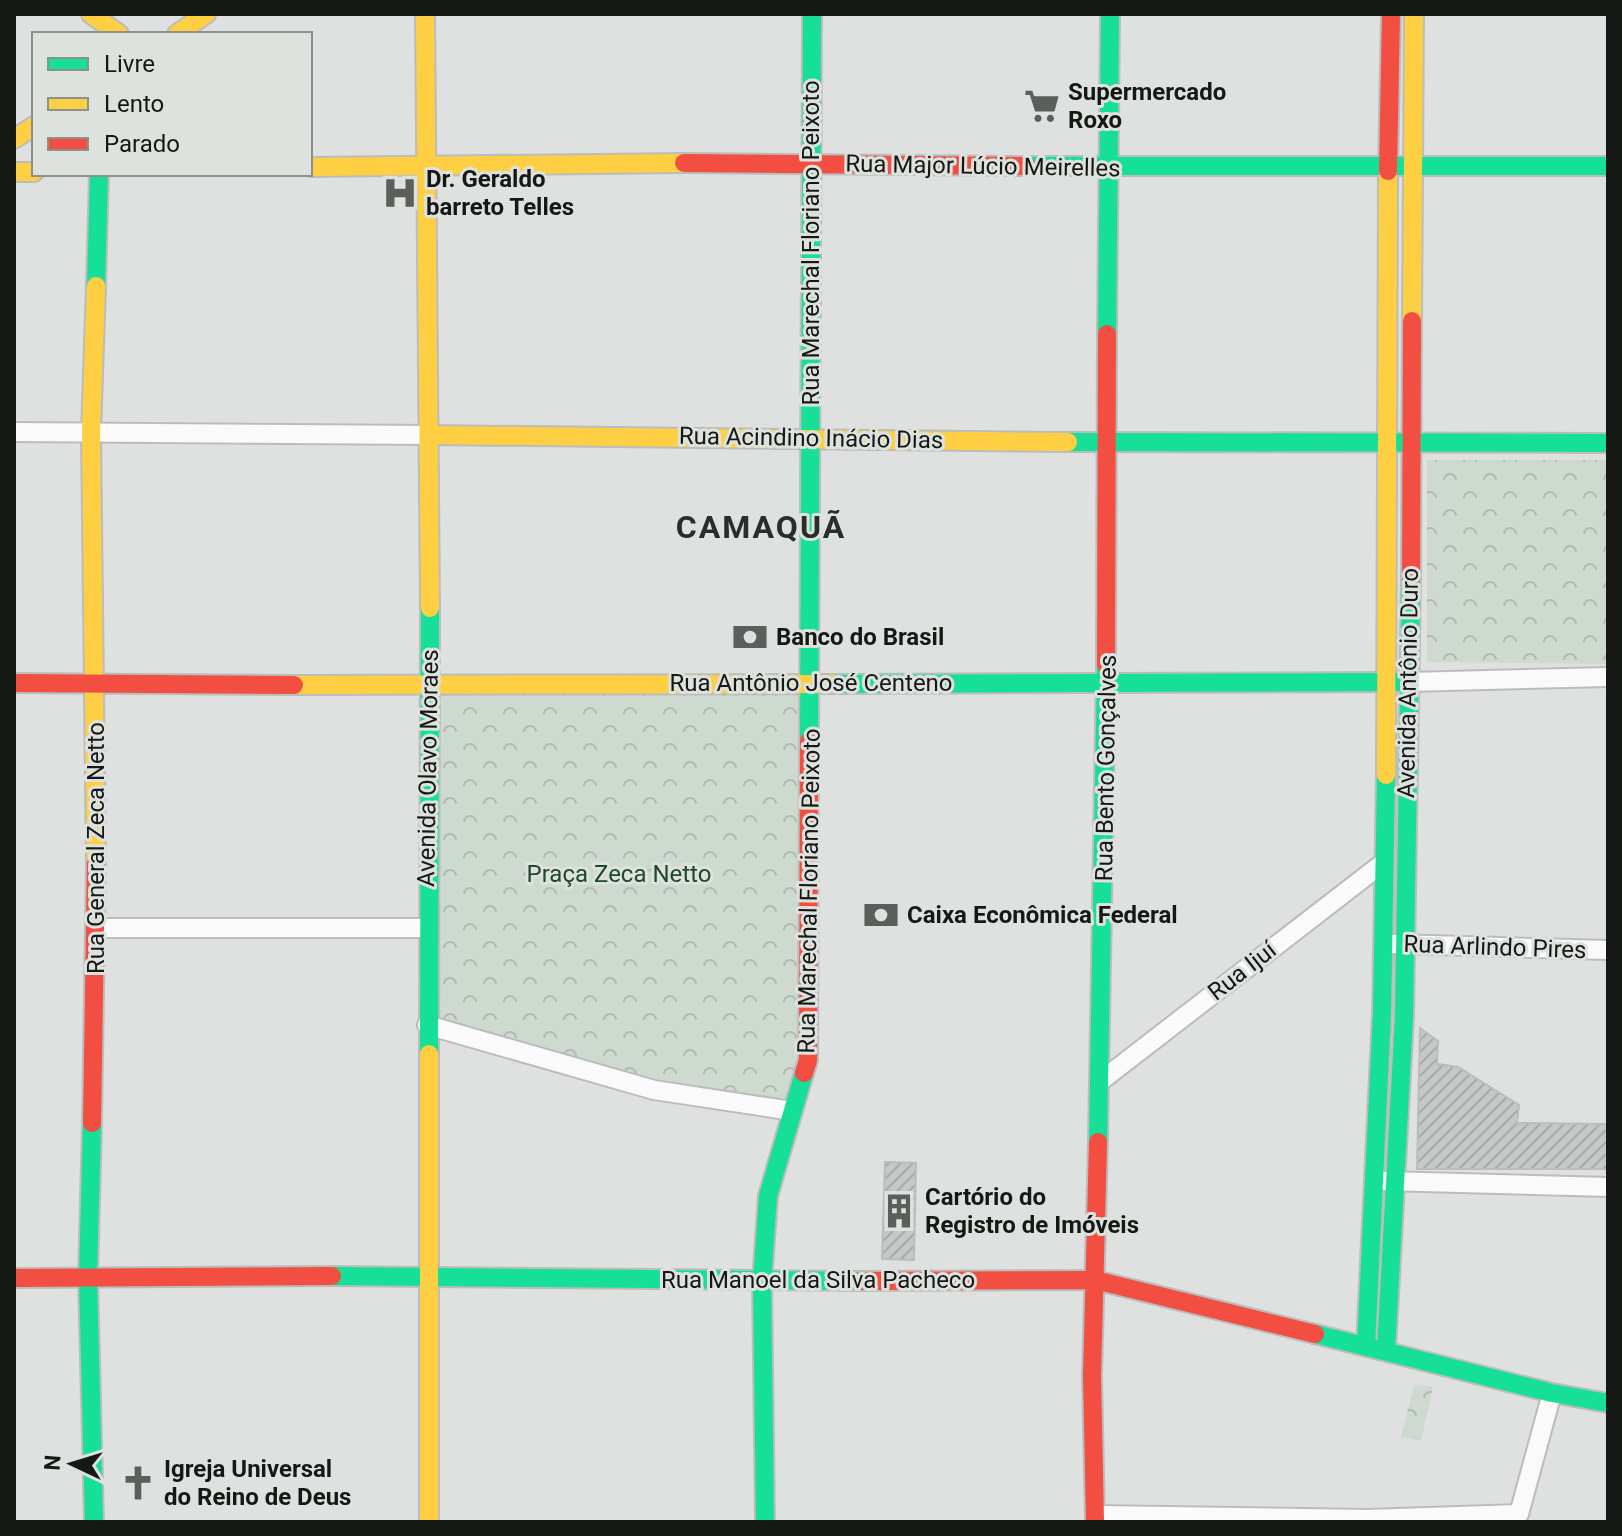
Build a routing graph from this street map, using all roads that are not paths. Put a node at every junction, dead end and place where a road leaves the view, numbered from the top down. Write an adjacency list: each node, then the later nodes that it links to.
1 (91, 14): 8 (street)
2 (425, 14): 16 (street, Avenida Olavo Moraes)
3 (812, 14): 12 (street, Rua Marechal Floriano Peixoto)
4 (1110, 14): 18 (street, Rua Bento Gonçalves)
5 (1391, 14): 13 (street, Avenida Antônio Duro)
6 (1414, 14): 17 (street, Avenida Antônio Duro)
7 (196, 17): 9 (street)
8 (116, 32)
9 (179, 32)
10 (32, 127): 11 (street)
11 (14, 139)
12 (810, 162): 16 (street, Rua Major Lúcio Meirelles); 18 (street, Rua Major Lúcio Meirelles); 23 (street, Rua Marechal Floriano Peixoto)
13 (1387, 166): 17 (street, Rua Major Lúcio Meirelles); 18 (street, Rua Major Lúcio Meirelles); 25 (street, Avenida Antônio Duro)
14 (1608, 166): 17 (street, Rua Major Lúcio Meirelles)
15 (312, 167): 16 (street, Rua Major Lúcio Meirelles)
16 (429, 167): 22 (street, Avenida Olavo Moraes)
17 (1411, 167): 26 (street, Avenida Antônio Duro)
18 (1107, 168): 24 (street, Rua Bento Gonçalves)
19 (99, 176): 21 (street, Rua General Zeca Netto)
20 (14, 432): 21 (street, Rua Acindino Inácio Dias)
21 (91, 432): 22 (street, Rua Acindino Inácio Dias); 30 (street, Rua General Zeca Netto)
22 (430, 435): 23 (street, Rua Acindino Inácio Dias); 35 (street, Avenida Olavo Moraes)
23 (811, 438): 24 (street, Rua Acindino Inácio Dias); 31 (street, Rua Marechal Floriano Peixoto)
24 (1106, 442): 25 (street, Rua Acindino Inácio Dias); 29 (street, Rua Bento Gonçalves)
25 (1386, 442): 26 (street, Rua Acindino Inácio Dias); 32 (street, Avenida Antônio Duro)
26 (1410, 443): 27 (street, Rua Acindino Inácio Dias); 33 (street, Avenida Antônio Duro)
27 (1608, 443)
28 (1608, 677): 33 (street, Rua Antônio José Centeno)
29 (1107, 681): 31 (street, Rua Antônio José Centeno); 32 (street, Rua Antônio José Centeno); 43 (street, Rua Bento Gonçalves)
30 (96, 682): 34 (street, Rua Antônio José Centeno); 35 (street, Rua Antônio José Centeno); 37 (street, Rua General Zeca Netto)
31 (812, 682): 35 (street, Rua Antônio José Centeno); 44 (street, Rua Marechal Floriano Peixoto)
32 (1385, 682): 33 (street, Rua Antônio José Centeno); 36 (street, Avenida Antônio Duro)
33 (1408, 682): 40 (street, Avenida Antônio Duro)
34 (14, 683)
35 (430, 686): 38 (street, Avenida Olavo Moraes)
36 (1383, 863): 39 (street, Avenida Antônio Duro); 43 (street, Rua Ijuí)
37 (97, 928): 38 (street); 49 (street, Rua General Zeca Netto)
38 (427, 928): 42 (street, Avenida Olavo Moraes)
39 (1383, 943): 40 (street, Rua Arlindo Pires); 45 (street, Avenida Antônio Duro)
40 (1405, 944): 41 (street, Rua Arlindo Pires); 46 (street, Avenida Antônio Duro)
41 (1608, 950)
42 (427, 1025): 44 (street); 48 (street, Avenida Olavo Moraes)
43 (1102, 1080): 51 (street, Rua Bento Gonçalves)
44 (792, 1111): 52 (street, Rua Marechal Floriano Peixoto)
45 (1378, 1180): 46 (street); 53 (street, Avenida Antônio Duro)
46 (1399, 1181): 47 (street); 54 (street, Avenida Antônio Duro)
47 (1608, 1187)
48 (427, 1275): 49 (street, Rua Manoel da Silva Pacheco); 52 (street, Rua Manoel da Silva Pacheco); 60 (street, Avenida Olavo Moraes)
49 (88, 1277): 50 (street, Rua Manoel da Silva Pacheco); 59 (street, Rua General Zeca Netto)
50 (14, 1278)
51 (1095, 1280): 52 (street, Rua Manoel da Silva Pacheco); 53 (street, Rua Manoel da Silva Pacheco); 57 (street, Rua Bento Gonçalves)
52 (762, 1282): 61 (street, Rua Marechal Floriano Peixoto)
53 (1366, 1346): 54 (street, Rua Manoel da Silva Pacheco)
54 (1386, 1351): 55 (street, Rua Manoel da Silva Pacheco)
55 (1552, 1393): 56 (street, Rua Manoel da Silva Pacheco); 58 (street)
56 (1608, 1403)
57 (1095, 1519): 58 (street)
58 (1367, 1520)
59 (94, 1522)
60 (429, 1522)
61 (765, 1522)

